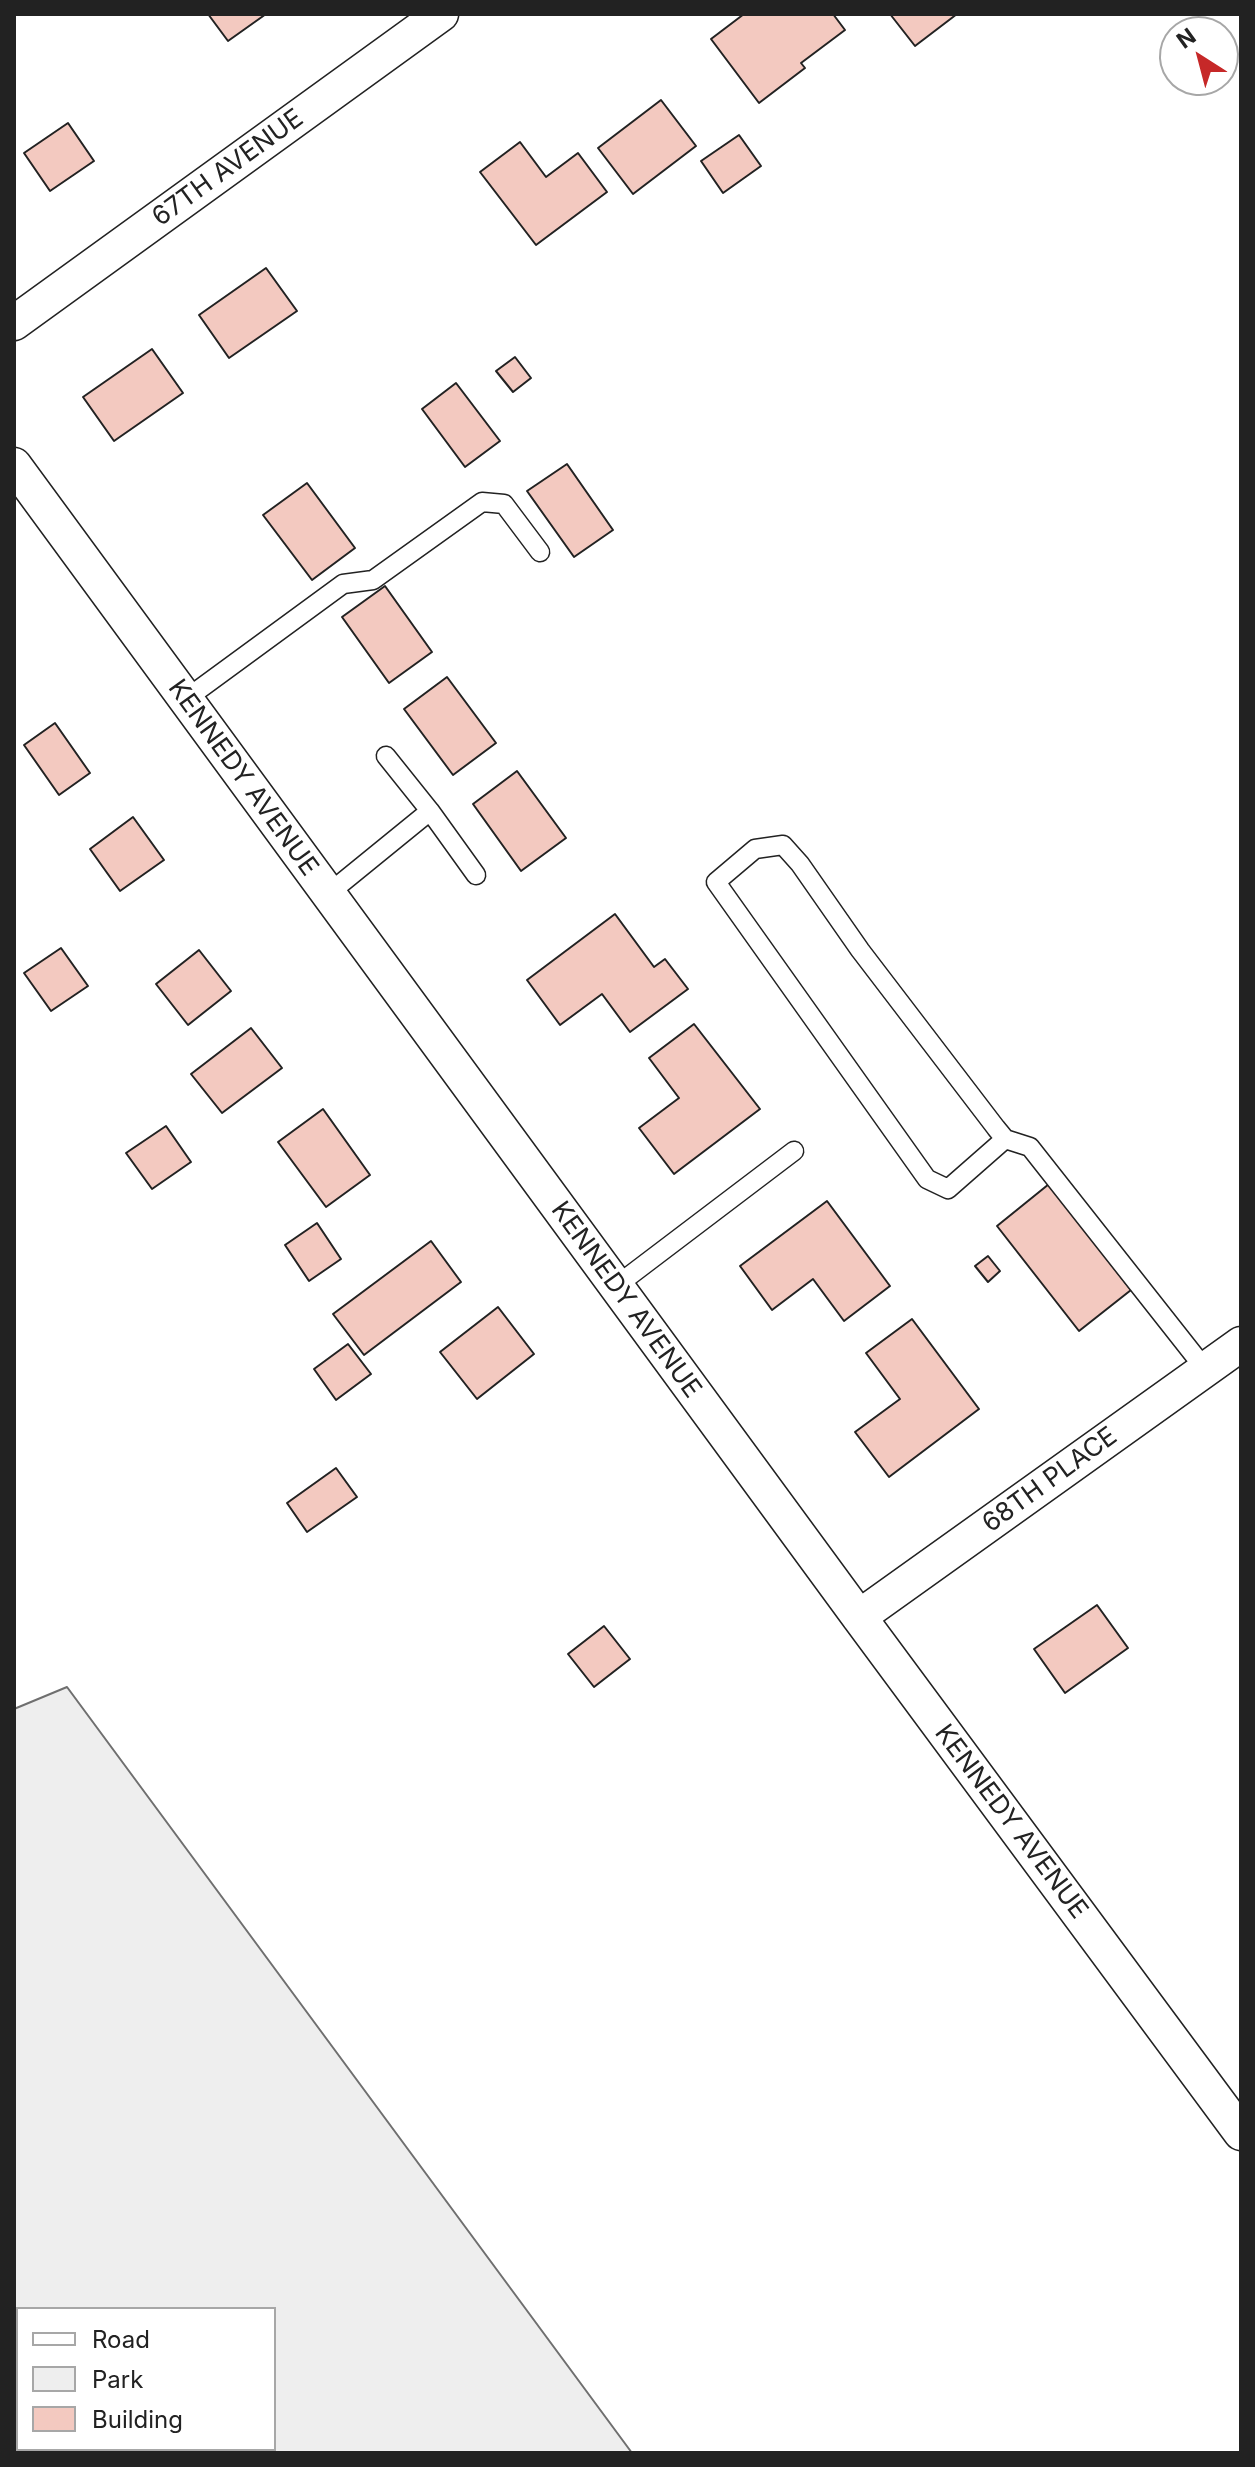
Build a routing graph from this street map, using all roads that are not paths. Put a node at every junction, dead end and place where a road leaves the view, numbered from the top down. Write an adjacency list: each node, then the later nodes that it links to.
1 (441, 14): 2 (street, 67TH AVENUE)
2 (14, 323)
3 (14, 465): 5 (street, KENNEDY AVENUE)
4 (540, 552): 5 (lane)
5 (186, 699): 9 (street, KENNEDY AVENUE)
6 (386, 756): 7 (lane)
7 (430, 811): 8 (lane); 9 (lane)
8 (476, 875)
9 (328, 894): 12 (street, KENNEDY AVENUE)
10 (1005, 1139): 10 (lane); 14 (lane)
11 (794, 1151): 12 (lane)
12 (616, 1286): 15 (street, KENNEDY AVENUE)
13 (1241, 1344): 14 (street, 68TH PLACE)
14 (1205, 1369): 15 (street, 68TH PLACE)
15 (859, 1617): 16 (street, KENNEDY AVENUE)
16 (1241, 2133)

